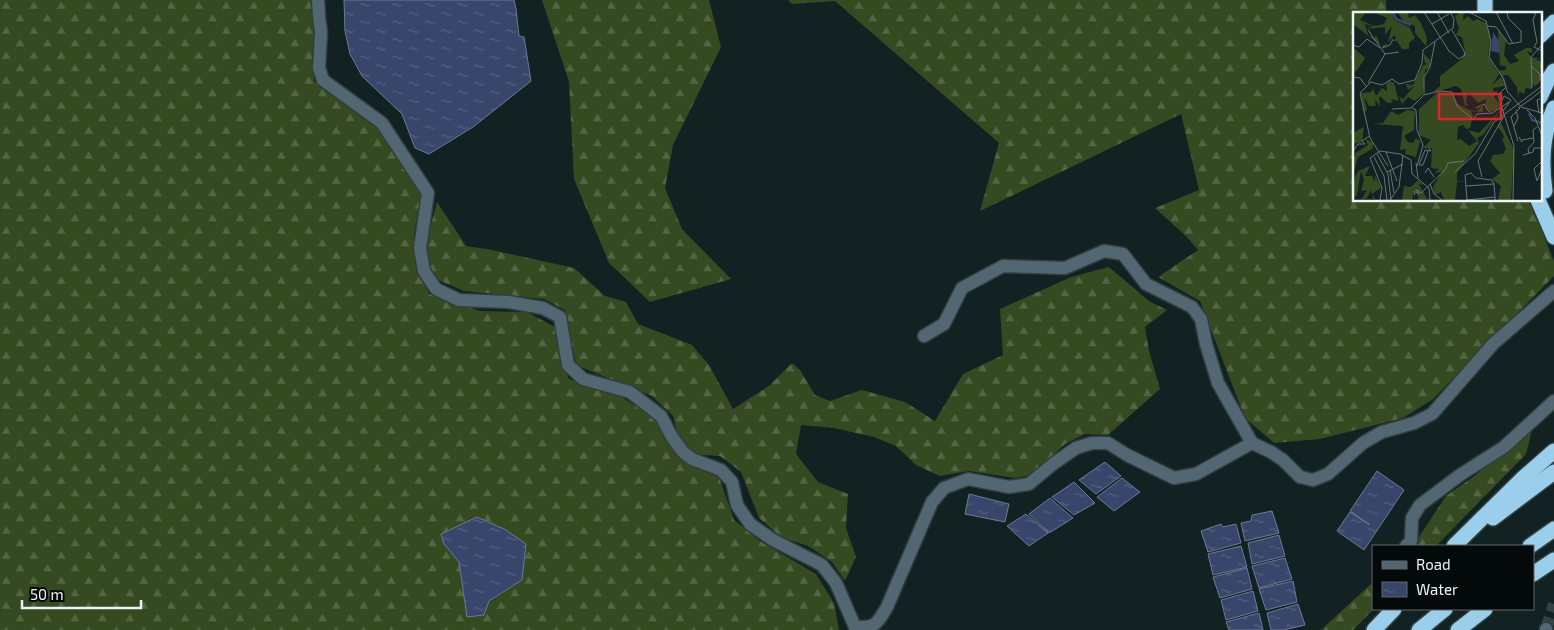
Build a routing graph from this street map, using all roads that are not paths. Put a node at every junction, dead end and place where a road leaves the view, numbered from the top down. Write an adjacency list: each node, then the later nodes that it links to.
1 (318, 0): 13 (street)
2 (1554, 22): 3 (highway)
3 (1542, 34)
4 (1554, 71): 5 (highway)
5 (1542, 93)
6 (1554, 108): 7 (highway)
7 (1542, 196): 8 (highway); 9 (highway)
8 (1554, 214)
9 (1554, 237)
10 (1554, 291): 13 (street)
11 (924, 336): 13 (street)
12 (1554, 401): 17 (street)
13 (1252, 443)
14 (1554, 451): 18 (highway)
15 (1554, 472): 19 (highway)
16 (1554, 530): 20 (highway)
17 (1407, 545)
18 (1455, 545)
19 (1460, 545)
20 (1532, 545)
21 (1554, 560): 22 (highway)
22 (1534, 573)
23 (1393, 610): 26 (highway)
24 (1444, 610): 27 (highway)
25 (1484, 610): 28 (highway)
26 (1374, 630)
27 (1419, 630)
28 (1458, 630)

